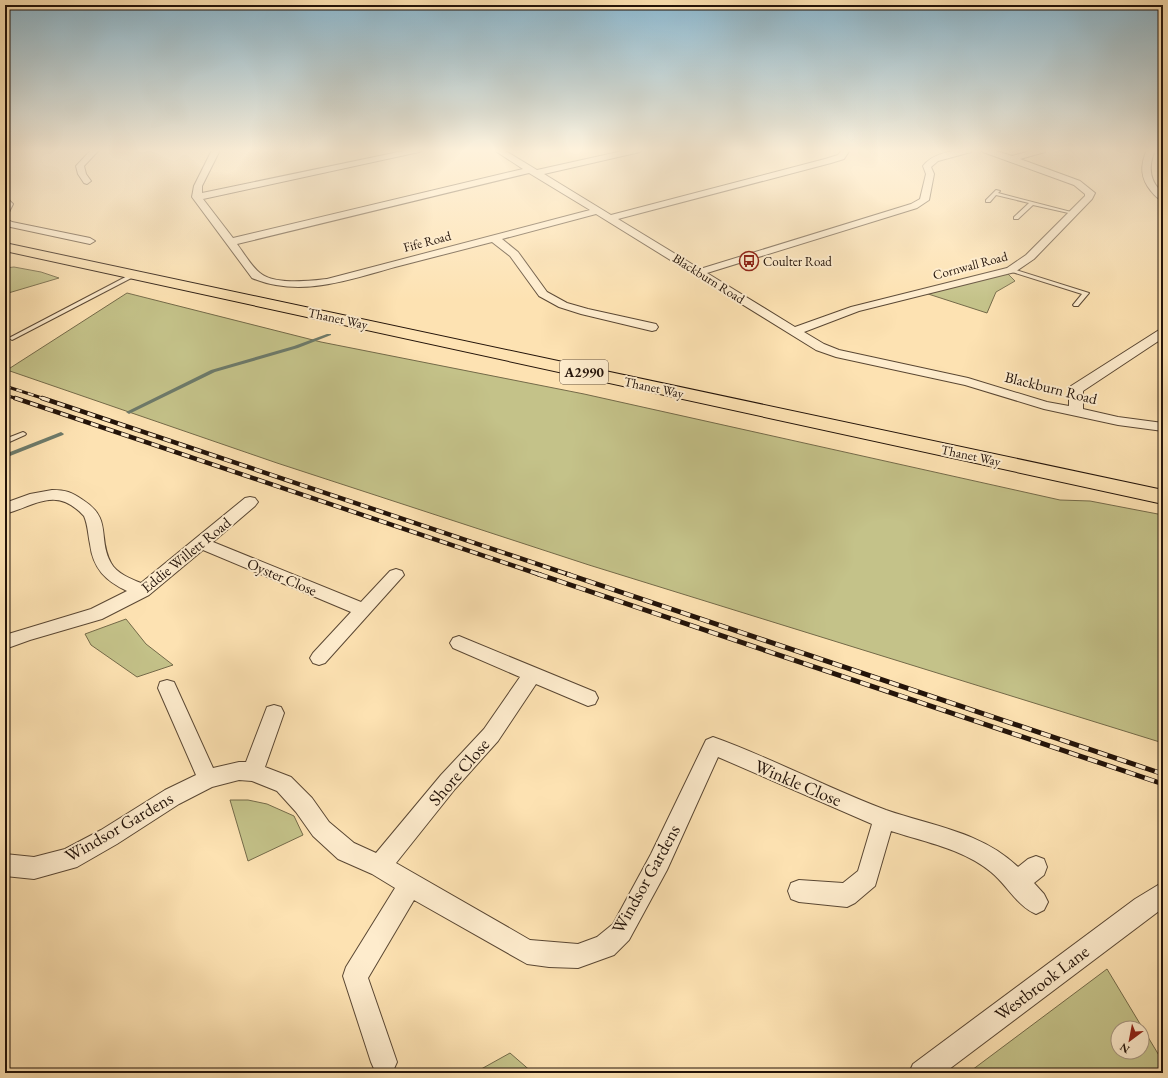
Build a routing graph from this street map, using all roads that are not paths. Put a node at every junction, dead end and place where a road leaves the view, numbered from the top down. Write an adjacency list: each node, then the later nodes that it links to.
1 (199, 200): 17 (street, Fife Road)
2 (411, 200): 17 (street)
3 (580, 200): 10 (street, Blackburn Road)
4 (678, 200): 13 (street)
5 (923, 200): 21 (street)
6 (1023, 200): 9 (lane)
7 (1086, 200): 12 (street, Cornwall Road)
8 (5, 201): 11 (street)
9 (1032, 203): 12 (lane); 14 (lane)
10 (598, 211): 13 (street, Blackburn Road); 16 (street, Fife Road)
11 (5, 212)
12 (1074, 213): 20 (street, Cornwall Road)
13 (611, 218): 21 (street, Blackburn Road)
14 (1016, 218)
15 (5, 221): 18 (street)
16 (494, 238): 17 (street, Fife Road); 24 (street)
17 (230, 242)
18 (80, 246)
19 (6, 248): 22 (main road, Thanet Way / A2990)
20 (1011, 270): 23 (lane); 25 (street, Cornwall Road)
21 (700, 272): 25 (street, Blackburn Road)
22 (135, 274): 27 (lane); 32 (main road, Thanet Way / A2990)
23 (1076, 306)
24 (652, 327)
25 (795, 332): 28 (street, Blackburn Road)
26 (1163, 333): 28 (street)
27 (12, 338)
28 (1076, 412): 29 (street, Blackburn Road)
29 (1163, 427)
30 (23, 434): 31 (lane)
31 (5, 442)
32 (1163, 497)
33 (250, 502): 35 (street, Eddie Willett Road)
34 (5, 509): 37 (street)
35 (201, 543): 37 (street, Eddie Willett Road); 38 (street, Oyster Close)
36 (396, 575): 38 (street)
37 (143, 591): 39 (street, Eddie Willett Road)
38 (363, 610): 41 (street)
39 (5, 642)
40 (459, 643): 42 (street)
41 (319, 658)
42 (532, 674): 44 (street); 51 (street, Shore Close)
43 (167, 688): 48 (street)
44 (588, 698)
45 (274, 713): 47 (street)
46 (713, 746): 49 (street, Winkle Close); 54 (street, Windsor Gardens)
47 (253, 772): 48 (street, Windsor Gardens); 51 (street, Windsor Gardens)
48 (208, 779): 50 (street, Windsor Gardens)
49 (884, 819): 53 (street, Winkle Close); 55 (street)
50 (5, 865)
51 (380, 866): 54 (street, Windsor Gardens)
52 (1036, 867): 53 (street)
53 (1017, 882): 57 (street, Winkle Close)
54 (410, 885): 58 (street)
55 (799, 891)
56 (1163, 894): 59 (street, Westbrook Lane)
57 (1036, 902)
58 (384, 1062)
59 (922, 1073)

